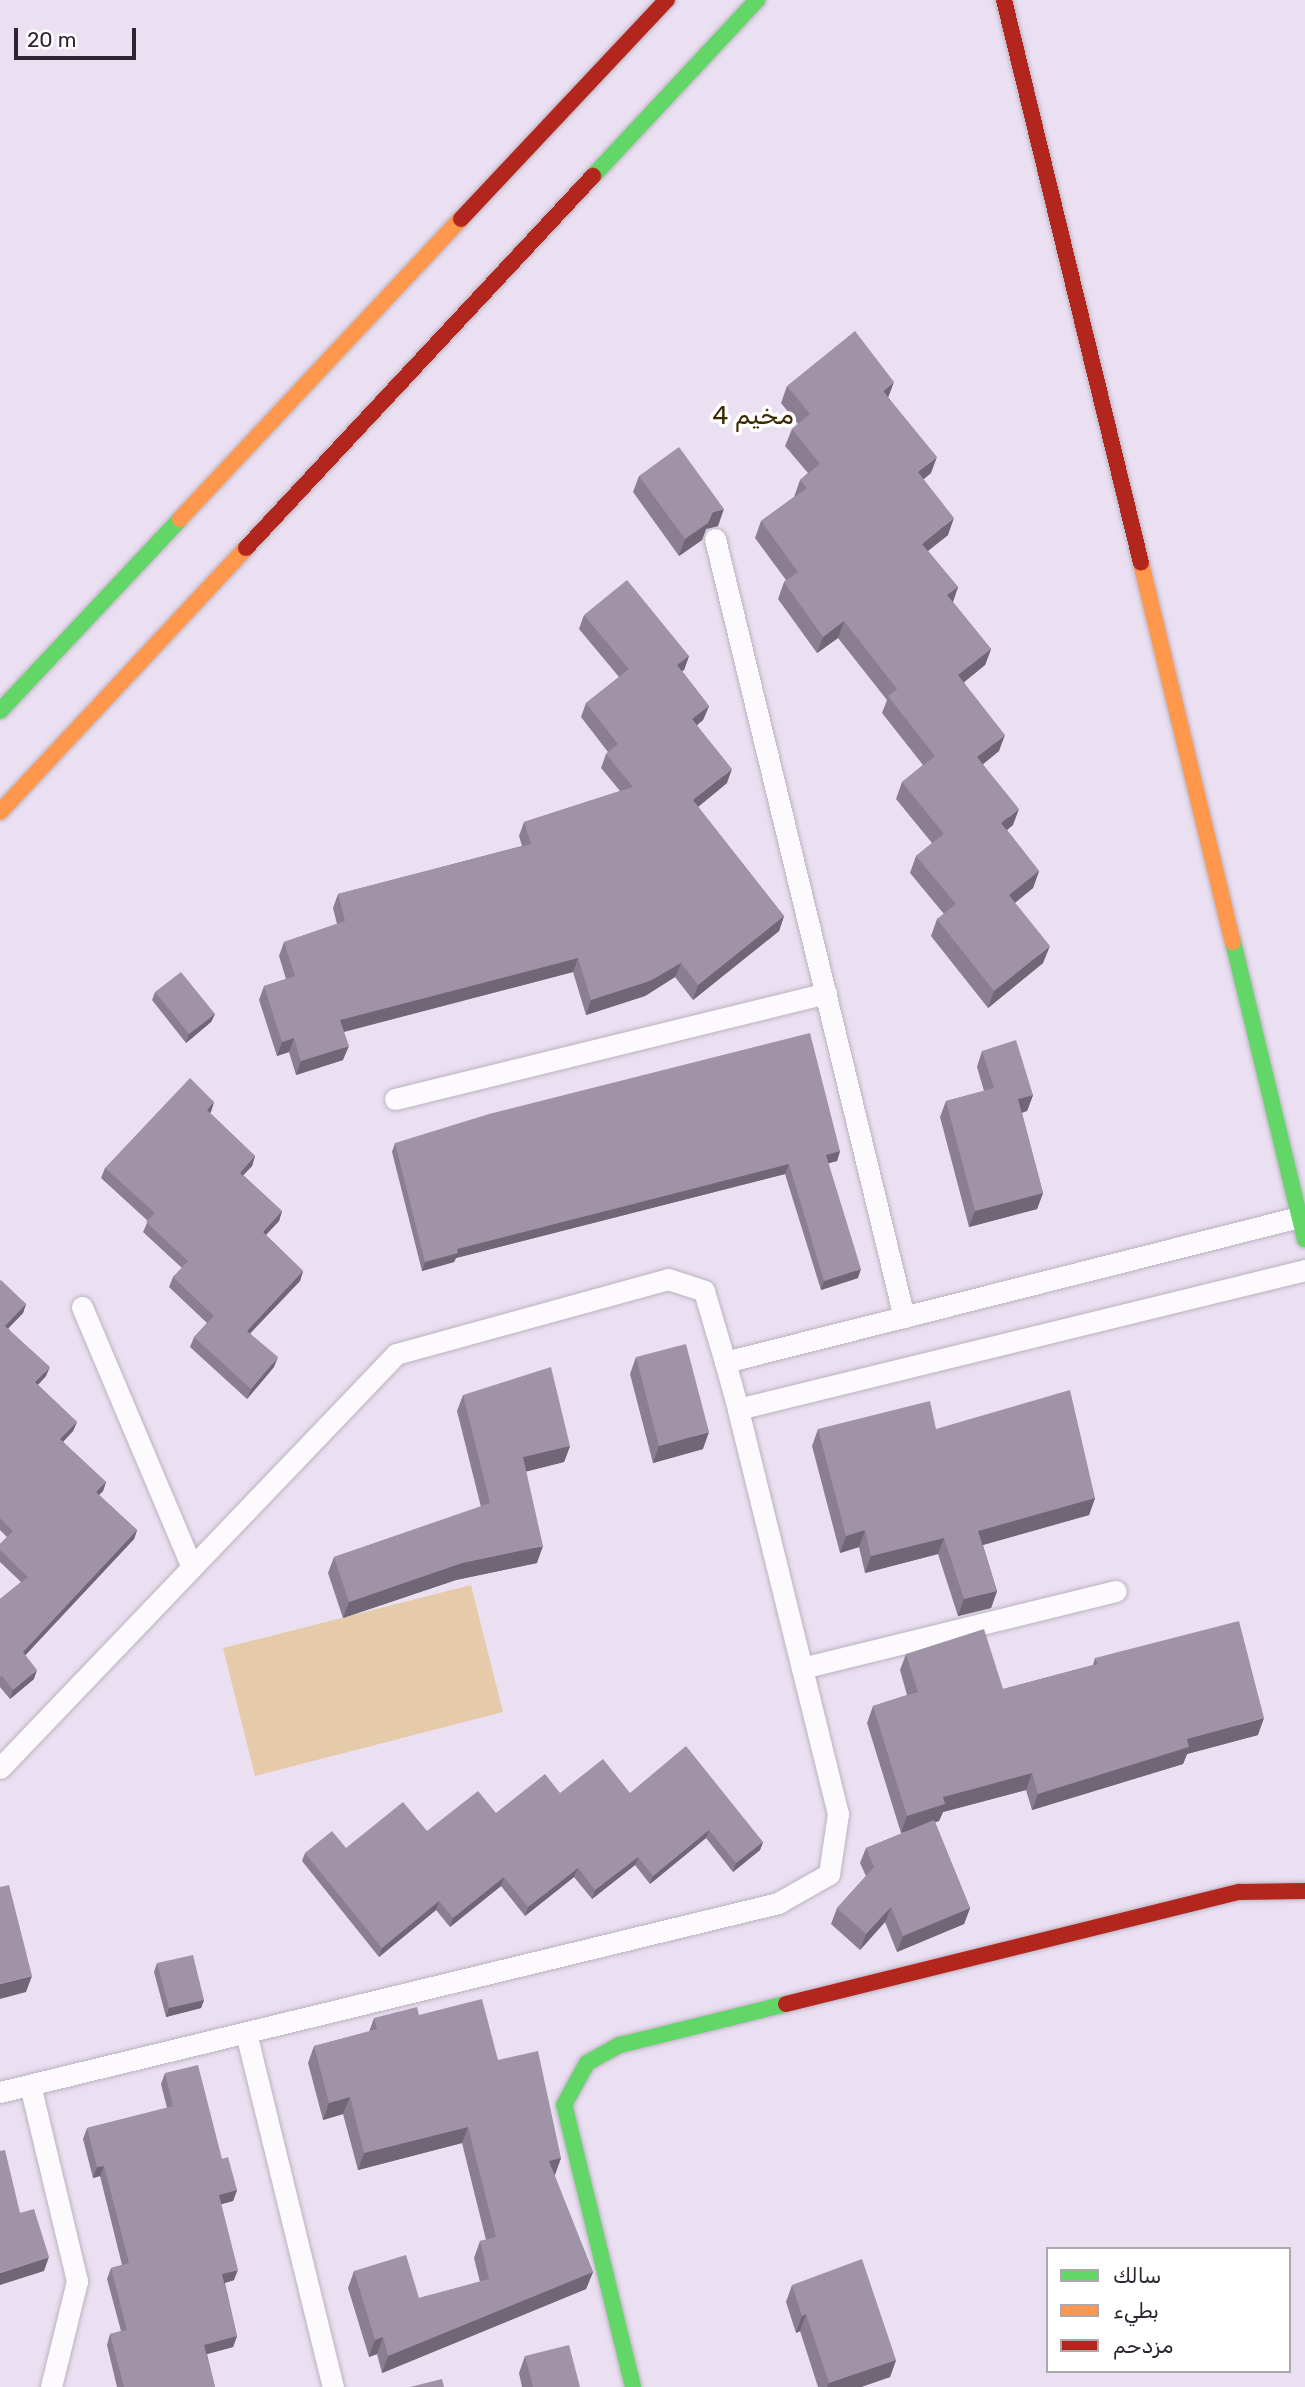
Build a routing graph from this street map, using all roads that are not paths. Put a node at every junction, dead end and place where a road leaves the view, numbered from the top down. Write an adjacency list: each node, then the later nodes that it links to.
1 (667, 0): 5 (street)
2 (757, 0): 6 (street)
3 (1004, 0): 9 (street)
4 (715, 539): 7 (lane)
5 (0, 711)
6 (0, 812)
7 (826, 993): 8 (lane); 13 (lane)
8 (395, 1099)
9 (1299, 1217): 10 (street); 13 (lane)
10 (1305, 1239)
11 (1305, 1270): 15 (lane)
12 (82, 1307): 16 (lane)
13 (904, 1317): 14 (lane)
14 (725, 1362): 15 (lane); 16 (lane)
15 (738, 1409): 18 (lane)
16 (192, 1567): 19 (lane)
17 (1116, 1591): 18 (lane)
18 (802, 1668): 21 (lane)
19 (0, 1768)
20 (1305, 1891): 26 (street)
21 (246, 2033): 22 (lane); 25 (lane)
22 (30, 2085): 23 (lane); 24 (lane)
23 (0, 2092)
24 (51, 2387)
25 (333, 2387)
26 (633, 2387)

